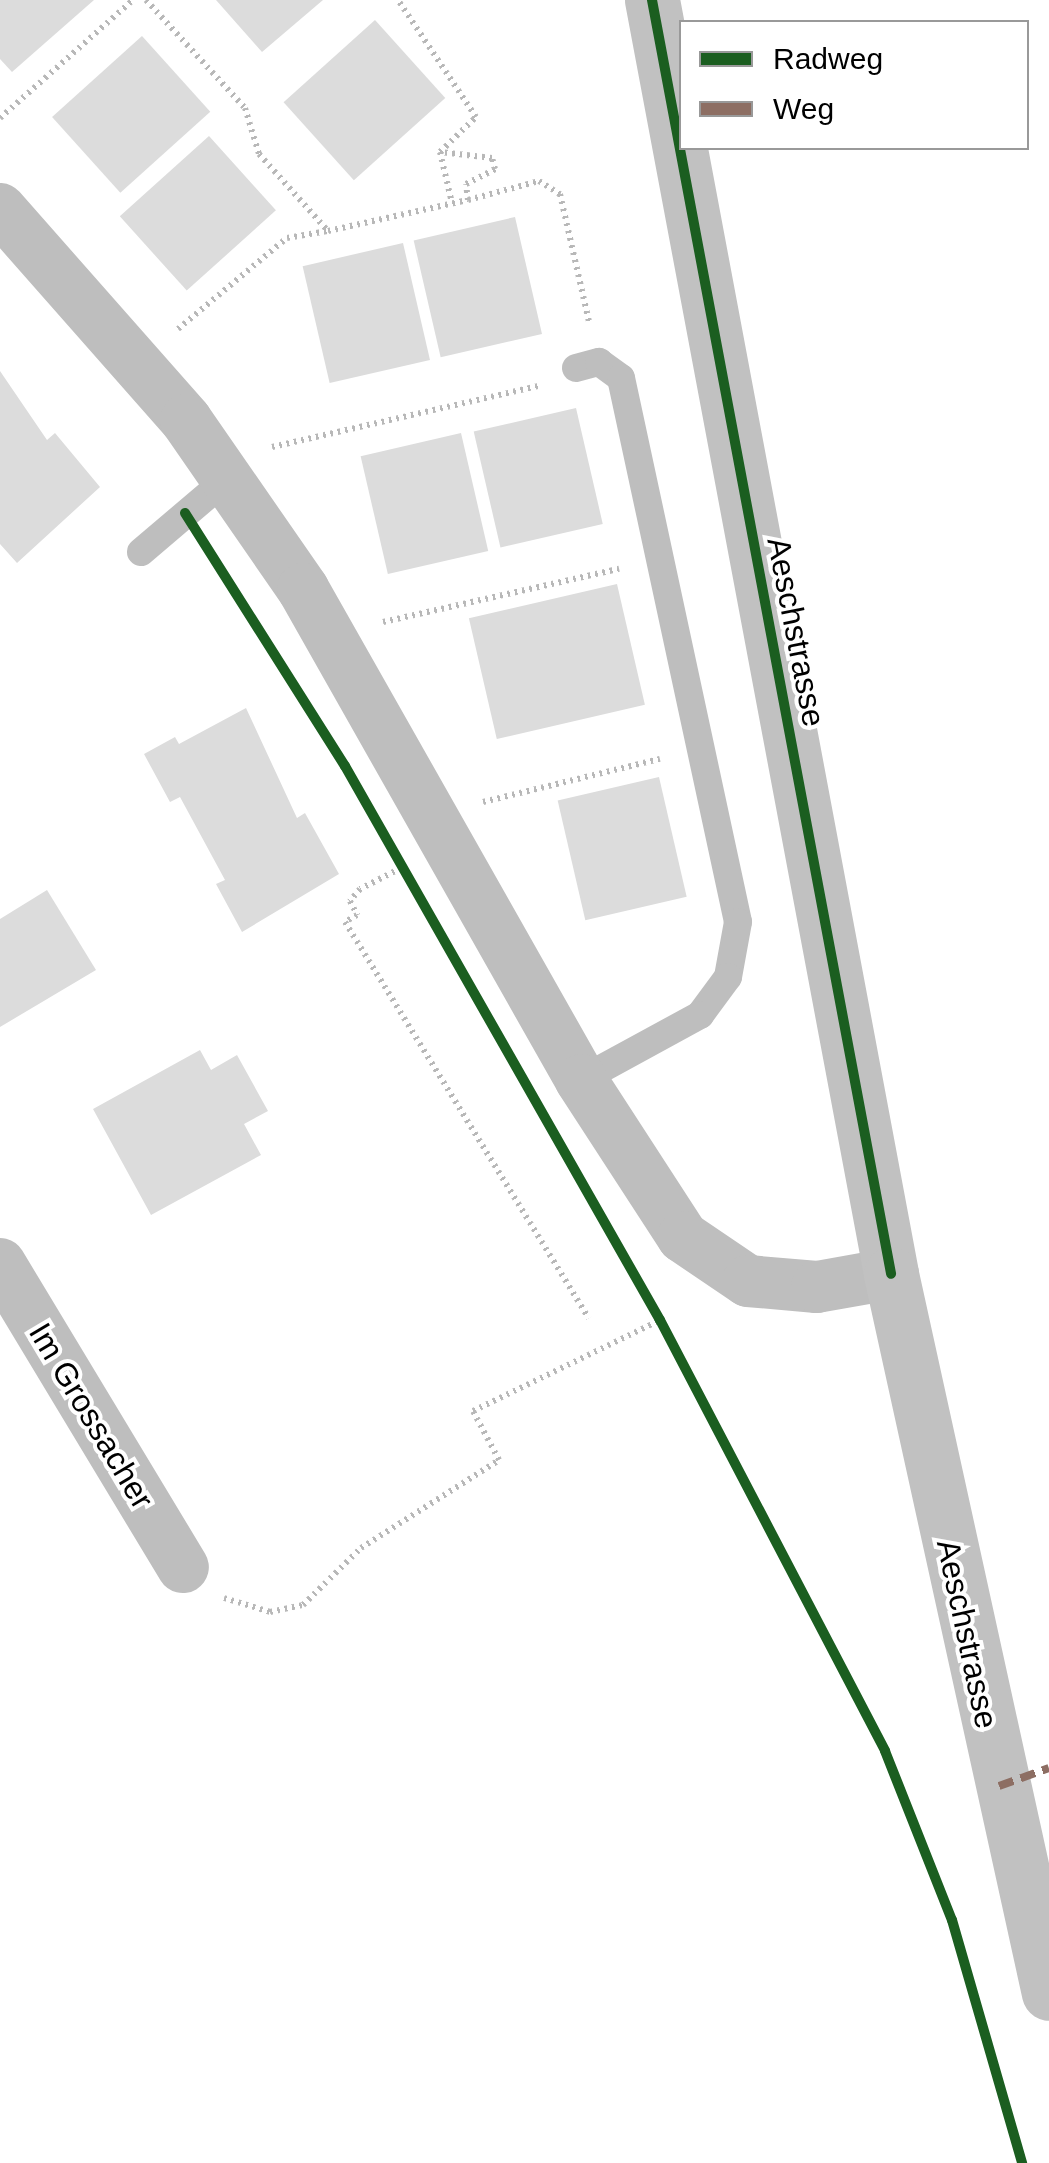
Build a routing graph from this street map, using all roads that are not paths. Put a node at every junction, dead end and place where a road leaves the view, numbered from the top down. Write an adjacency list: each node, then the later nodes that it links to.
1 (652, 0): 2 (main road, Aeschstrasse)
2 (679, 143)
3 (680, 150): 10 (main road, Aeschstrasse)
4 (0, 209): 6 (street)
5 (565, 375): 8 (lane)
6 (228, 477): 7 (lane); 8 (street)
7 (142, 552)
8 (581, 1080): 10 (street)
9 (0, 1264): 11 (street, Im Grossacher)
10 (892, 1274): 12 (main road, Aeschstrasse)
11 (183, 1567)
12 (1049, 1994)

